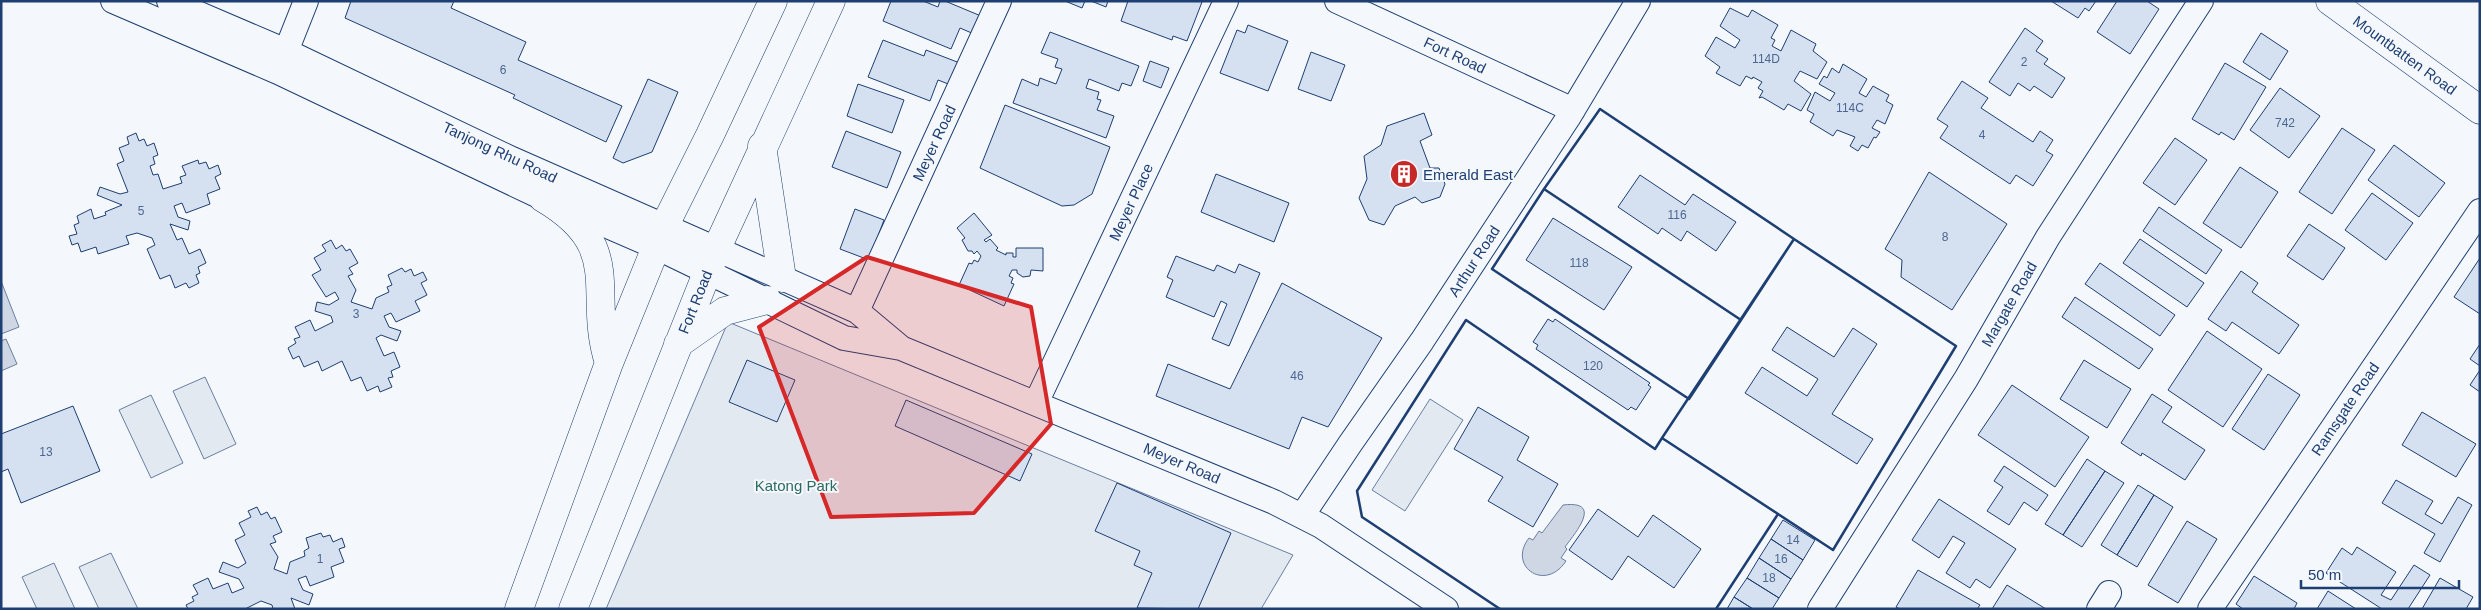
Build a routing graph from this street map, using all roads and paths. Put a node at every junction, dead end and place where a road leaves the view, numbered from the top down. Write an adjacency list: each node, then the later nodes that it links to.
1 (113, 1): 12 (street, Tanjong Rhu Road)
2 (169, 1): 12 (street, Tanjong Rhu Road)
3 (306, 1): 12 (street)
4 (773, 1): 18 (main road)
5 (831, 1): 15 (main road, Fort Road)
6 (999, 1): 22 (street, Meyer Road)
7 (1226, 1): 26 (street, Meyer Place)
8 (1337, 1): 13 (street, Fort Road)
9 (1638, 1): 13 (street, Arthur Road)
10 (2201, 1): 31 (street, Margate Road)
11 (2330, 1): 14 (main road, Mountbatten Road)
12 (282, 61): 16 (street, Tanjong Rhu Road); 18 (street, Tanjong Rhu Road)
13 (1573, 110): 27 (street, Arthur Road)
14 (2480, 110)
15 (762, 146): 19 (main road, Fort Road); 20 (main road)
16 (543, 198): 18 (street, Tanjong Rhu Road); 25 (main road)
17 (2480, 211): 32 (street, Ramsgate Road)
18 (661, 236): 19 (street, Tanjong Rhu Road); 25 (main road)
19 (712, 260): 20 (street, Meyer Road); 21 (street, Meyer Road); 23 (main road, Fort Road)
20 (782, 278): 22 (street, Meyer Road)
21 (767, 300): 23 (main road); 24 (street, Meyer Road)
22 (857, 311): 24 (street, Meyer Road)
23 (678, 344): 29 (main road, Fort Road)
24 (901, 348): 26 (street, Meyer Road)
25 (609, 363): 28 (main road)
26 (1036, 403): 27 (street, Meyer Road)
27 (1302, 516): 30 (street, Meyer Road)
28 (519, 609)
29 (572, 609)
30 (1446, 609)
31 (1820, 609)
32 (2210, 609)

